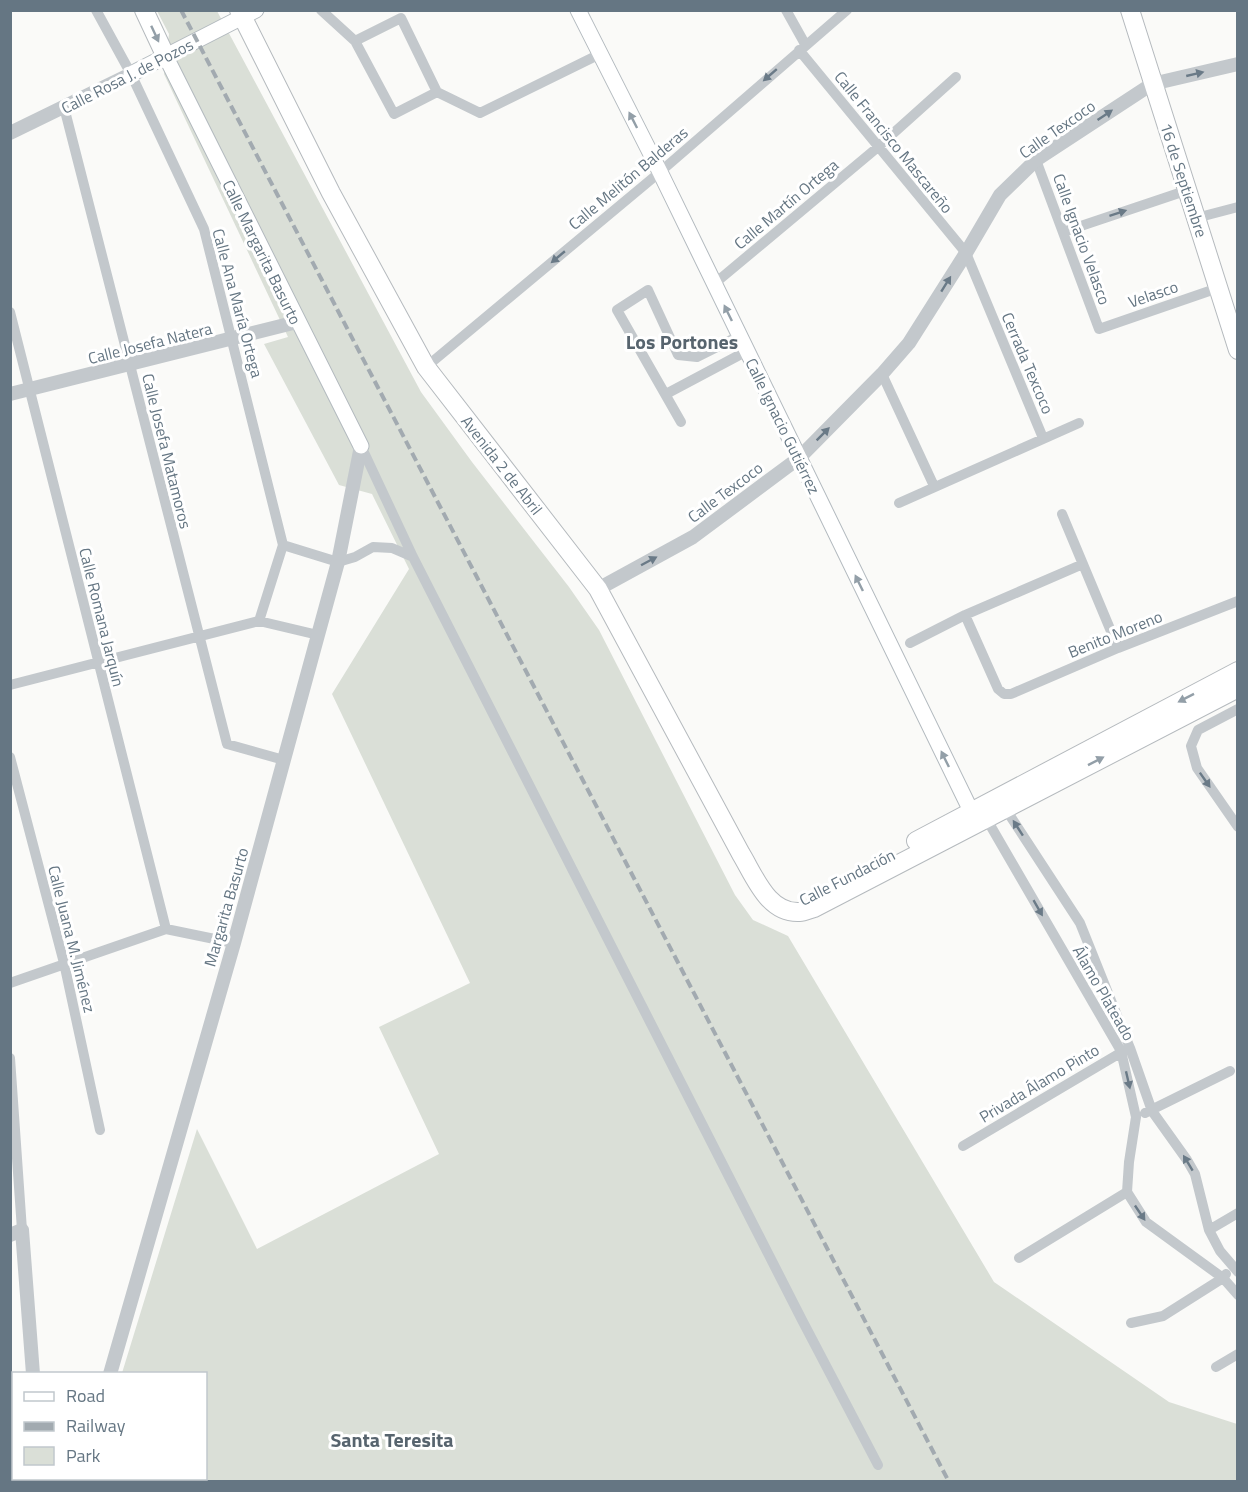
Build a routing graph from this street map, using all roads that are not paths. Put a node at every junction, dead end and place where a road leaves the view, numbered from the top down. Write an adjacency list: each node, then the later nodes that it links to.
1 (96, 10): 14 (street, Calle Ana María Ortega)
2 (144, 10): 12 (main road, one-way to 12)
3 (321, 10): 9 (street)
4 (578, 10): 11 (main road, Calle Ignacio Gutiérrez)
5 (786, 10): 10 (street, Calle Francisco Mascareño)
6 (847, 10): 10 (street, Calle Melitón Balderas)
7 (1130, 10): 16 (main road, 16 de Septiembre)
8 (246, 13): 12 (main road, Calle Rosa J. de Pozos); 38 (main road, Avenida 2 de Abril)
9 (355, 40): 17 (street); 17 (street)
10 (802, 47): 20 (street, Calle Francisco Mascareño); 22 (street, Calle Melitón Balderas, one-way to 22)
11 (600, 54): 17 (street); 22 (main road, Calle Ignacio Gutiérrez, one-way to 11)
12 (166, 57): 14 (main road, Calle Rosa J. de Pozos); 31 (main road, Calle Margarita Basurto)
13 (1238, 64): 16 (street, Calle Texcoco, one-way to 13)
14 (131, 74): 18 (street, Calle Rosa J. de Pozos); 34 (street, Calle Ana María Ortega)
15 (956, 77): 20 (street, Calle Martín Ortega)
16 (1152, 84): 21 (street, Calle Texcoco, one-way to 16); 23 (main road, 16 de Septiembre)
17 (436, 92)
18 (64, 107): 19 (street, Calle Rosa J. de Pozos); 37 (street, Calle Josefa Matamoros)
19 (10, 134)
20 (878, 147): 27 (street, Calle Francisco Mascareño); 28 (street, Calle Martín Ortega)
21 (1036, 160): 26 (street, Calle Ignacio Velasco); 27 (street, Calle Texcoco)
22 (660, 172): 28 (main road, Calle Ignacio Gutiérrez); 38 (street, Calle Melitón Balderas, one-way to 38)
23 (1188, 190): 25 (main road, 16 de Septiembre); 26 (street, one-way to 23)
24 (1238, 207): 25 (street)
25 (1196, 218): 29 (main road, 16 de Septiembre)
26 (1063, 232): 32 (street, Calle Ignacio Velasco)
27 (966, 253): 39 (street, Calle Texcoco, one-way to 27); 45 (street, Cerrada Texcoco)
28 (714, 284): 33 (main road, Calle Ignacio Gutiérrez, one-way to 28)
29 (1218, 288): 32 (street, Velasco); 35 (main road, 16 de Septiembre)
30 (10, 312): 40 (street, Calle Romana Jarquín)
31 (297, 322): 34 (street, Calle Josefa Natera); 46 (main road, Calle Margarita Basurto)
32 (1099, 329)
33 (739, 336): 36 (main road, Calle Ignacio Gutiérrez); 42 (street)
34 (232, 338): 37 (street, Calle Josefa Natera); 51 (street, Calle Ana María Ortega)
35 (1238, 350)
36 (747, 351): 42 (street); 47 (main road, Calle Ignacio Gutiérrez)
37 (130, 366): 40 (street, Calle Josefa Natera); 60 (street, Calle Josefa Matamoros)
38 (426, 367): 55 (main road, Avenida 2 de Abril)
39 (882, 374): 47 (street, Calle Texcoco, one-way to 39); 48 (street)
40 (30, 389): 41 (street, Calle Josefa Natera); 63 (street, Calle Romana Jarquín)
41 (10, 394)
42 (666, 394): 43 (street)
43 (681, 422)
44 (1079, 423): 45 (street)
45 (1043, 438): 48 (street, Cerrada Texcoco)
46 (361, 446): 52 (street); 53 (street, Margarita Basurto)
47 (799, 458): 55 (street, Calle Texcoco, one-way to 47); 71 (main road, Calle Ignacio Gutiérrez, one-way to 47)
48 (934, 486): 49 (street, Cerrada Texcoco)
49 (900, 503)
50 (1062, 514): 54 (street)
51 (283, 545): 53 (street); 58 (street)
52 (413, 557): 53 (street); 102 (street)
53 (338, 562): 59 (street, Margarita Basurto)
54 (1083, 564): 57 (street); 62 (street)
55 (597, 589): 73 (main road, Avenida 2 de Abril)
56 (1238, 601): 62 (street, Benito Moreno)
57 (965, 615): 61 (street); 62 (street, Benito Moreno)
58 (259, 621): 59 (street); 60 (street)
59 (318, 635): 70 (street, Margarita Basurto)
60 (200, 638): 63 (street); 70 (street, Calle Josefa Matamoros)
61 (910, 643)
62 (1118, 648)
63 (98, 663): 65 (street); 74 (street, Calle Romana Jarquín)
64 (1238, 671): 69 (main road, Calle Fundación, one-way to 69)
65 (10, 686)
66 (1238, 688): 71 (main road, Calle Fundación, one-way to 66)
67 (1238, 709): 72 (street, one-way to 72)
68 (10, 757): 76 (street, Calle Juana M. Jiménez)
69 (1069, 759): 71 (main road, Calle Fundación); 71 (street)
70 (284, 760): 75 (street, Margarita Basurto)
71 (990, 811): 73 (main road, Calle Fundación); 73 (main road, Calle Fundación); 78 (street, Álamo Plateado, one-way to 78); 78 (street, Álamo Plateado, one-way to 71)
72 (1238, 827)
73 (780, 908)
74 (166, 929): 75 (street); 76 (street)
75 (234, 943): 101 (street, Margarita Basurto)
76 (64, 963): 77 (street); 84 (street, Calle Juana M. Jiménez)
77 (10, 983)
78 (1126, 1049): 82 (street, Álamo Plateado); 83 (street, Álamo Plateado, one-way to 83); 85 (street, Privada Álamo Pinto)
79 (10, 1058): 80 (street)
80 (11, 1064): 86 (street)
81 (1230, 1071): 82 (street)
82 (1152, 1111): 83 (street); 89 (street, Álamo Plateado, one-way to 82)
83 (1136, 1117): 87 (street, Álamo Plateado)
84 (100, 1130)
85 (963, 1146)
86 (13, 1157): 90 (street)
87 (1127, 1191): 93 (street); 95 (street, one-way to 95)
88 (1238, 1213): 89 (street)
89 (1209, 1230): 94 (street, Álamo Plateado)
90 (16, 1232): 91 (street)
91 (24, 1247): 92 (street); 100 (street)
92 (10, 1253)
93 (1019, 1258)
94 (1235, 1269): 95 (street)
95 (1223, 1278): 96 (street); 97 (street)
96 (1238, 1295)
97 (1131, 1323)
98 (1238, 1354): 99 (street)
99 (1216, 1367)
100 (33, 1372)
101 (111, 1372)
102 (878, 1465)

